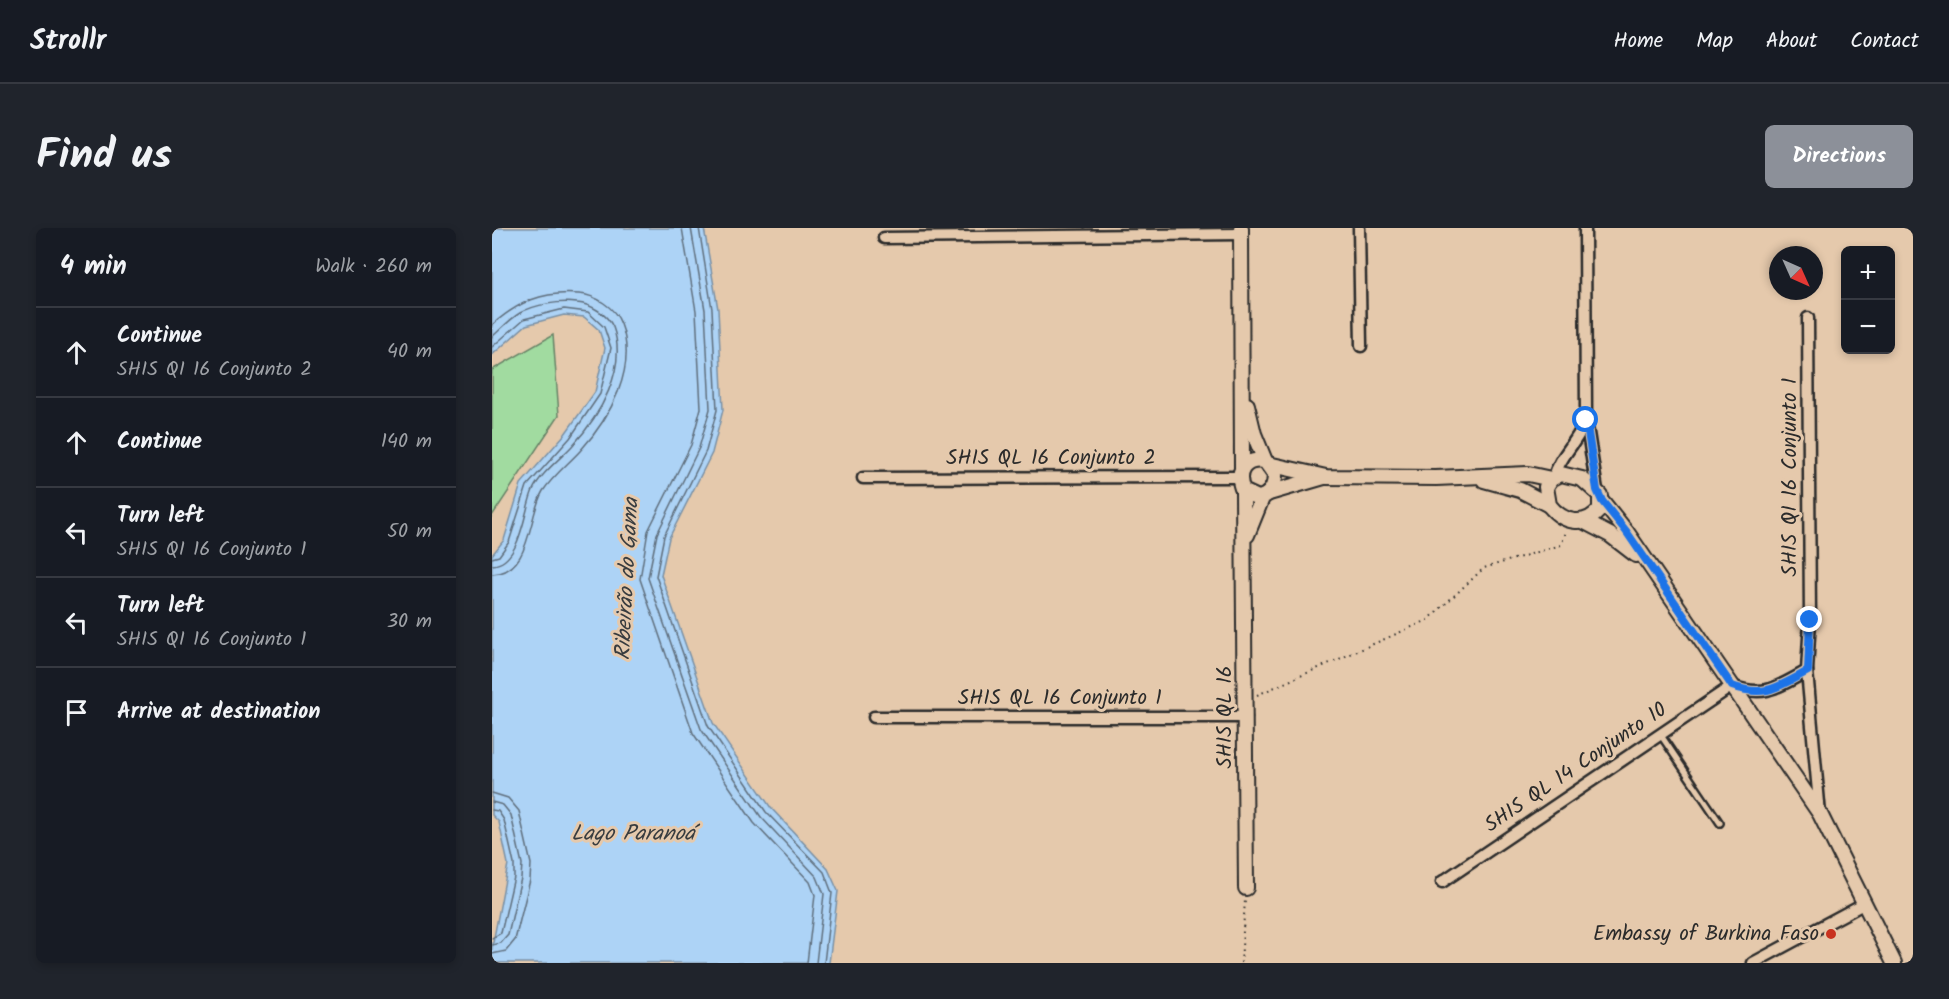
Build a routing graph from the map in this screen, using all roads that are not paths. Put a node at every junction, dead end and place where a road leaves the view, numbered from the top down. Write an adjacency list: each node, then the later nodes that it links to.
1 (1359, 228): 6 (street)
2 (1585, 228): 8 (street)
3 (1241, 231): 4 (street); 7 (street)
4 (884, 238)
5 (1808, 318): 22 (street, SHIS QI 16 Conjunto 1)
6 (1361, 346)
7 (1243, 382): 9 (street); 10 (street)
8 (1586, 420): 14 (street); 17 (street)
9 (1267, 462): 10 (street); 11 (street); 16 (street)
10 (1241, 472): 13 (street, SHIS QL 16 Conjunto 2); 15 (street)
11 (1326, 477): 12 (street); 16 (street)
12 (1476, 477): 14 (street); 18 (street)
13 (863, 478)
14 (1553, 478): 17 (street); 18 (street)
15 (1243, 491): 16 (street); 20 (street, SHIS QL 16)
16 (1265, 495): 20 (street, SHIS QL 16)
17 (1599, 495): 19 (street); 21 (street)
18 (1549, 505): 19 (street)
19 (1585, 522): 21 (street)
20 (1244, 546): 25 (street, SHIS QL 16)
21 (1645, 561): 23 (street)
22 (1808, 671): 23 (street); 27 (street, SHIS QI 16 Conjunto 1)
23 (1732, 686): 26 (street, SHIS QL 14 Conjunto 10); 27 (street)
24 (874, 717): 25 (street, SHIS QL 16 Conjunto 1)
25 (1246, 717): 30 (street, SHIS QL 16)
26 (1660, 734): 28 (lane); 29 (street, SHIS QL 14 Conjunto 10)
27 (1820, 814): 31 (street)
28 (1720, 823)
29 (1442, 882)
30 (1246, 888)
31 (1864, 903): 32 (street); 33 (street)
32 (1753, 963)
33 (1894, 963)

